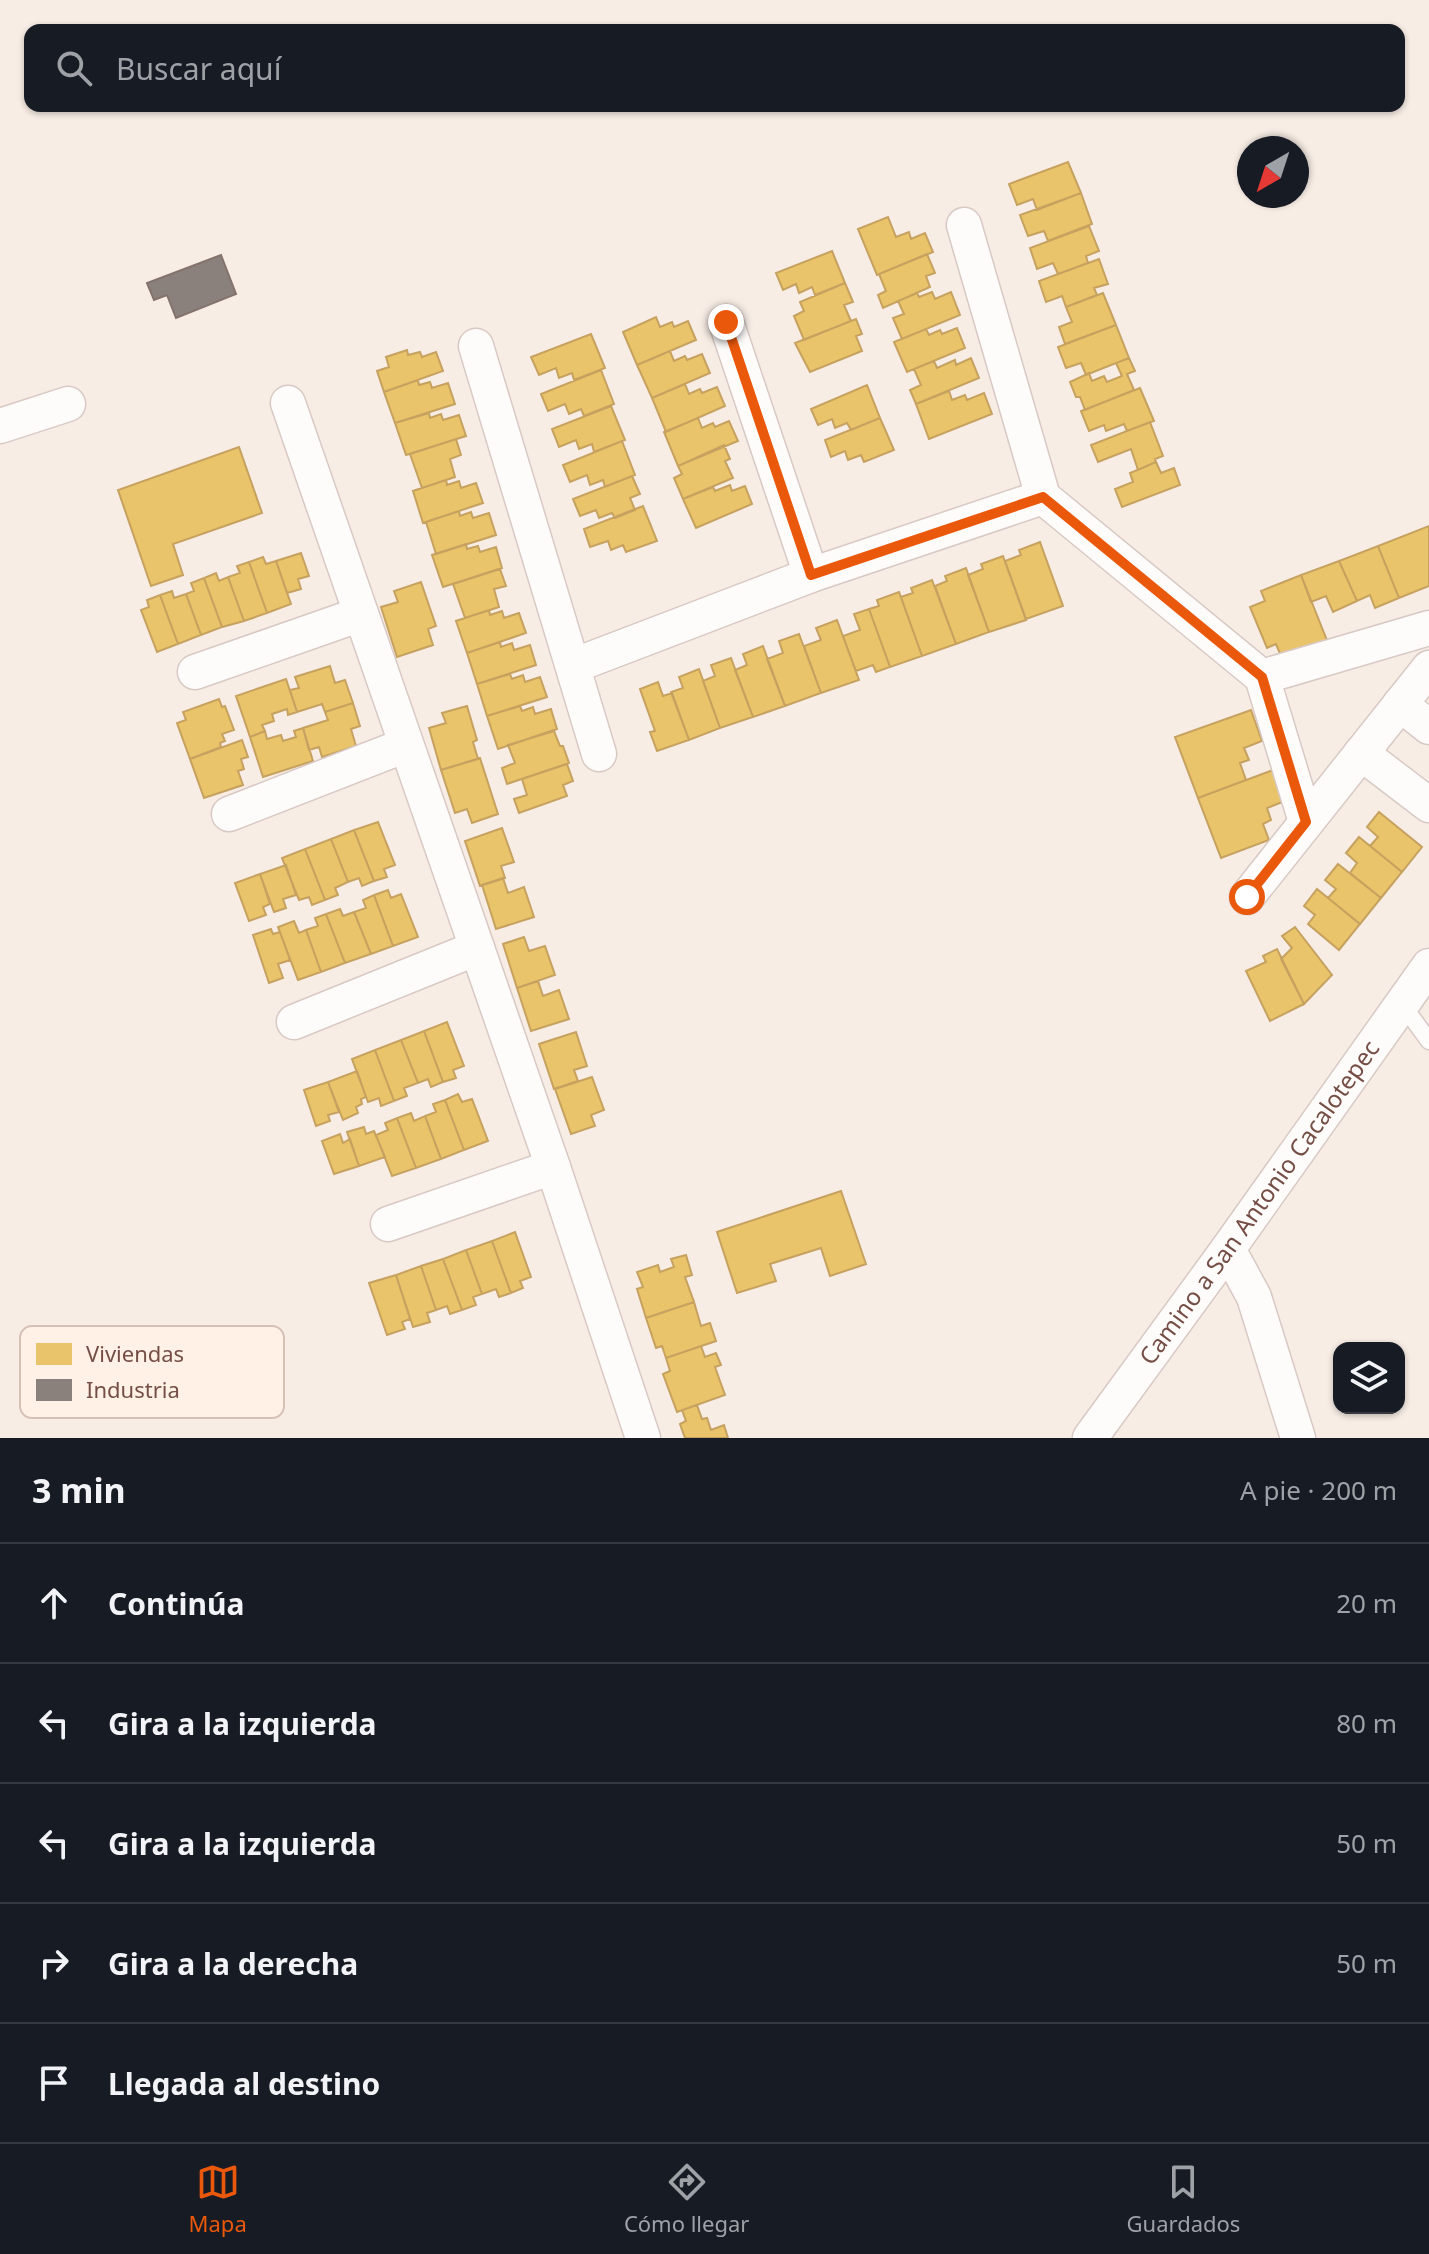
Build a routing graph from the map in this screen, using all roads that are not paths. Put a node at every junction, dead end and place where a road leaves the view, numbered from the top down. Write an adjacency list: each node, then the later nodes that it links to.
1 (964, 225): 7 (street)
2 (726, 322): 8 (street)
3 (476, 346): 11 (street)
4 (288, 403): 9 (street)
5 (68, 404): 6 (street)
6 (0, 426)
7 (1043, 497): 8 (street); 14 (street)
8 (811, 575): 11 (street)
9 (361, 614): 13 (street); 17 (street)
10 (1429, 628): 14 (street)
11 (573, 666): 19 (street)
12 (1429, 668): 15 (street)
13 (195, 672)
14 (1262, 677): 22 (street)
15 (1400, 704): 16 (street); 18 (street)
16 (1429, 727)
17 (406, 745): 21 (street); 24 (street)
18 (1361, 753): 20 (street); 22 (street)
19 (599, 754)
20 (1429, 805)
21 (229, 814)
22 (1306, 822): 23 (street)
23 (1247, 897)
24 (477, 948): 27 (street); 29 (street)
25 (1429, 966): 26 (street, Camino a San Antonio Cacalotepec)
26 (1402, 1004): 28 (lane); 31 (street, Camino a San Antonio Cacalotepec)
27 (294, 1022)
28 (1429, 1041)
29 (553, 1167): 30 (street); 32 (street)
30 (388, 1224)
31 (1228, 1249): 33 (street, Camino a San Antonio Cacalotepec); 34 (street)
32 (643, 1438)
33 (1090, 1438)
34 (1298, 1438)

